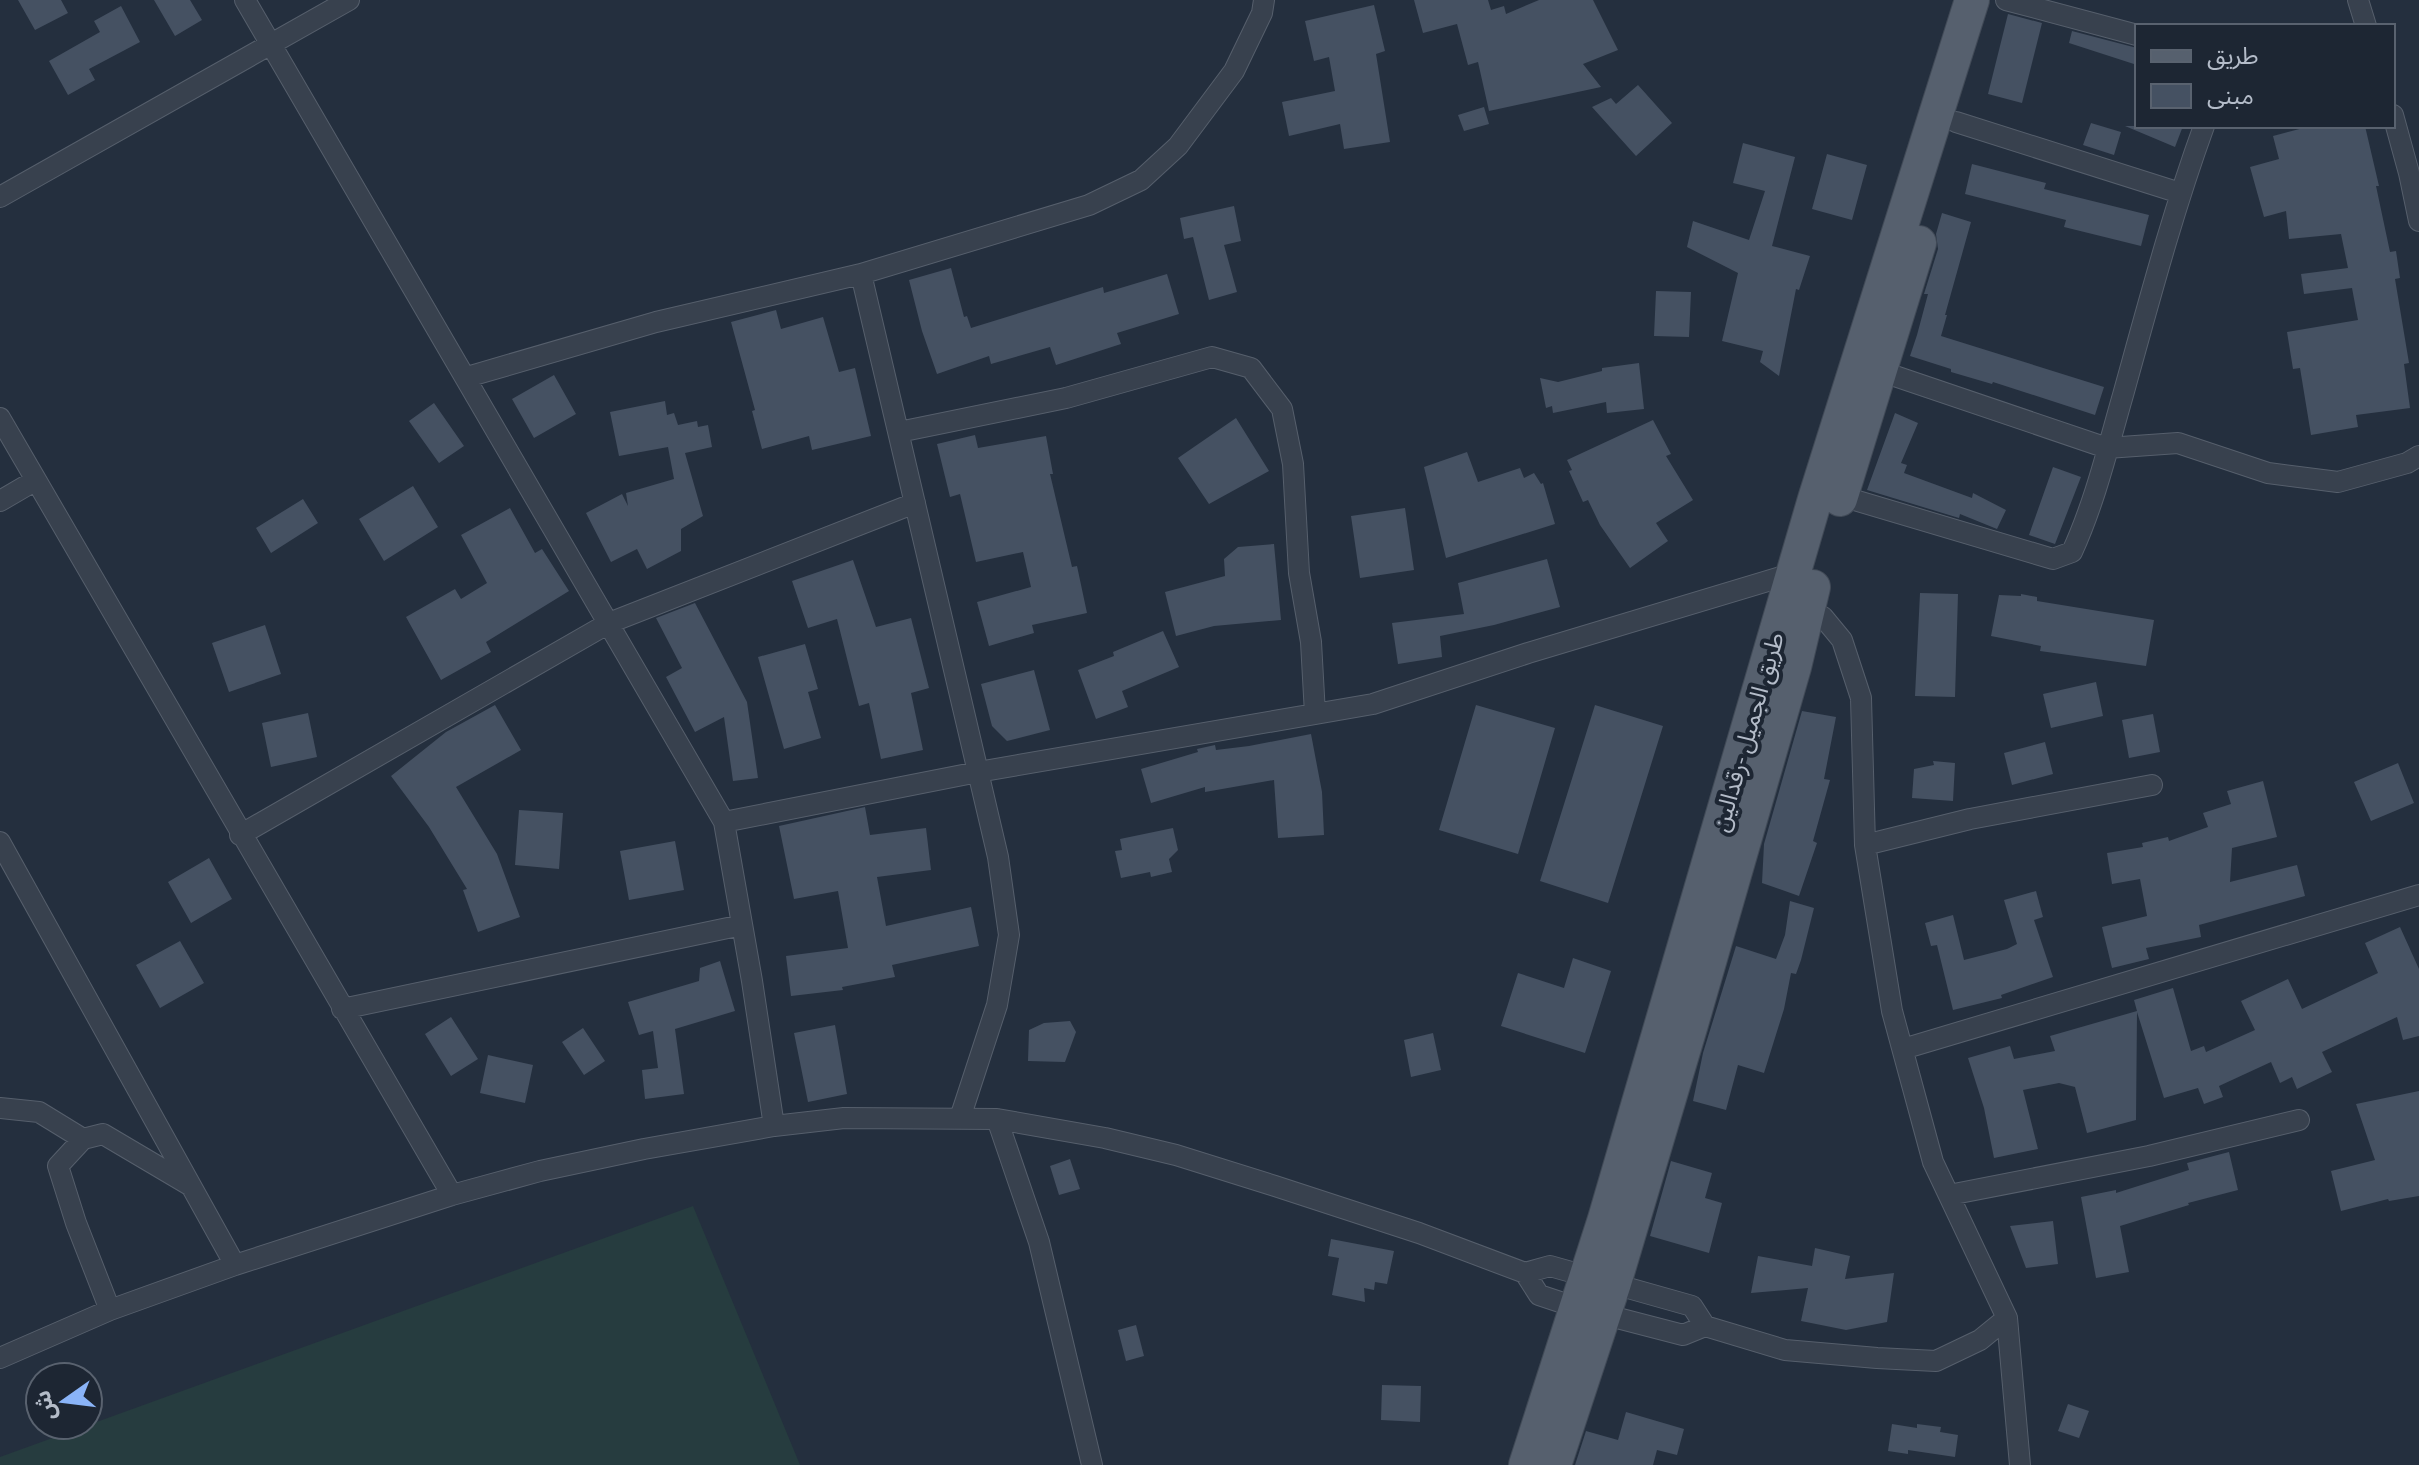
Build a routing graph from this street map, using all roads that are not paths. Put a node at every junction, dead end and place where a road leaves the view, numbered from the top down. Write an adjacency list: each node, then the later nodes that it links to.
1 (245, 0): 10 (street)
2 (349, 0): 10 (street)
3 (1264, 0): 17 (street)
4 (1972, 0): 28 (main road, طريق الجميل -رقدالين)
5 (1996, 0): 11 (main road, طريق الجميل -رقدالين)
6 (2006, 0): 9 (street)
7 (2358, 0): 8 (street)
8 (2365, 24)
9 (2135, 34)
10 (271, 43): 15 (street); 19 (street)
11 (1956, 122): 14 (street); 18 (main road, طريق الجميل -رقدالين)
12 (2395, 123): 16 (street)
13 (2203, 128): 14 (street)
14 (2180, 193): 22 (street)
15 (0, 197)
16 (2419, 221)
17 (861, 274): 19 (street); 21 (street)
18 (1880, 371): 22 (street); 25 (main road, طريق الجميل -رقدالين)
19 (467, 377): 30 (street)
20 (0, 418): 24 (street)
21 (899, 432): 27 (street); 31 (street)
22 (2107, 448): 23 (street); 25 (street)
23 (2419, 456)
24 (36, 480): 26 (street); 35 (street)
25 (1841, 496): 29 (main road, طريق الجميل -رقدالين)
26 (0, 501)
27 (915, 503): 30 (street); 32 (street)
28 (1794, 573): 31 (street); 53 (main road, طريق الجميل -رقدالين)
29 (1807, 608): 37 (street); 53 (main road, طريق الجميل -رقدالين)
30 (609, 623): 34 (street); 35 (street)
31 (1315, 714): 32 (street)
32 (978, 772): 34 (street); 43 (street)
33 (2152, 785): 37 (street)
34 (724, 822): 39 (street)
35 (240, 835): 40 (street)
36 (0, 842): 48 (street)
37 (1865, 845): 41 (street)
38 (2419, 895): 41 (street)
39 (742, 925): 40 (street); 46 (street)
40 (342, 1009): 49 (street)
41 (1903, 1049): 50 (street)
42 (0, 1108): 47 (street)
43 (960, 1118): 44 (street); 46 (street)
44 (997, 1119): 52 (street); 58 (street)
45 (2299, 1120): 50 (street)
46 (774, 1126): 49 (street)
47 (83, 1139): 48 (street); 54 (street)
48 (192, 1187): 51 (street)
49 (452, 1195): 51 (street)
50 (1949, 1195): 55 (street)
51 (235, 1265): 54 (street)
52 (1525, 1273): 53 (street); 53 (street)
53 (1594, 1295): 56 (street); 56 (street); 59 (main road, طريق الجميل -رقدالين); 60 (main road, طريق الجميل -رقدالين)
54 (110, 1310): 57 (street)
55 (2007, 1318): 56 (street); 61 (street)
56 (1705, 1326)
57 (0, 1358)
58 (1092, 1465)
59 (1526, 1465)
60 (1554, 1465)
61 (2020, 1465)

